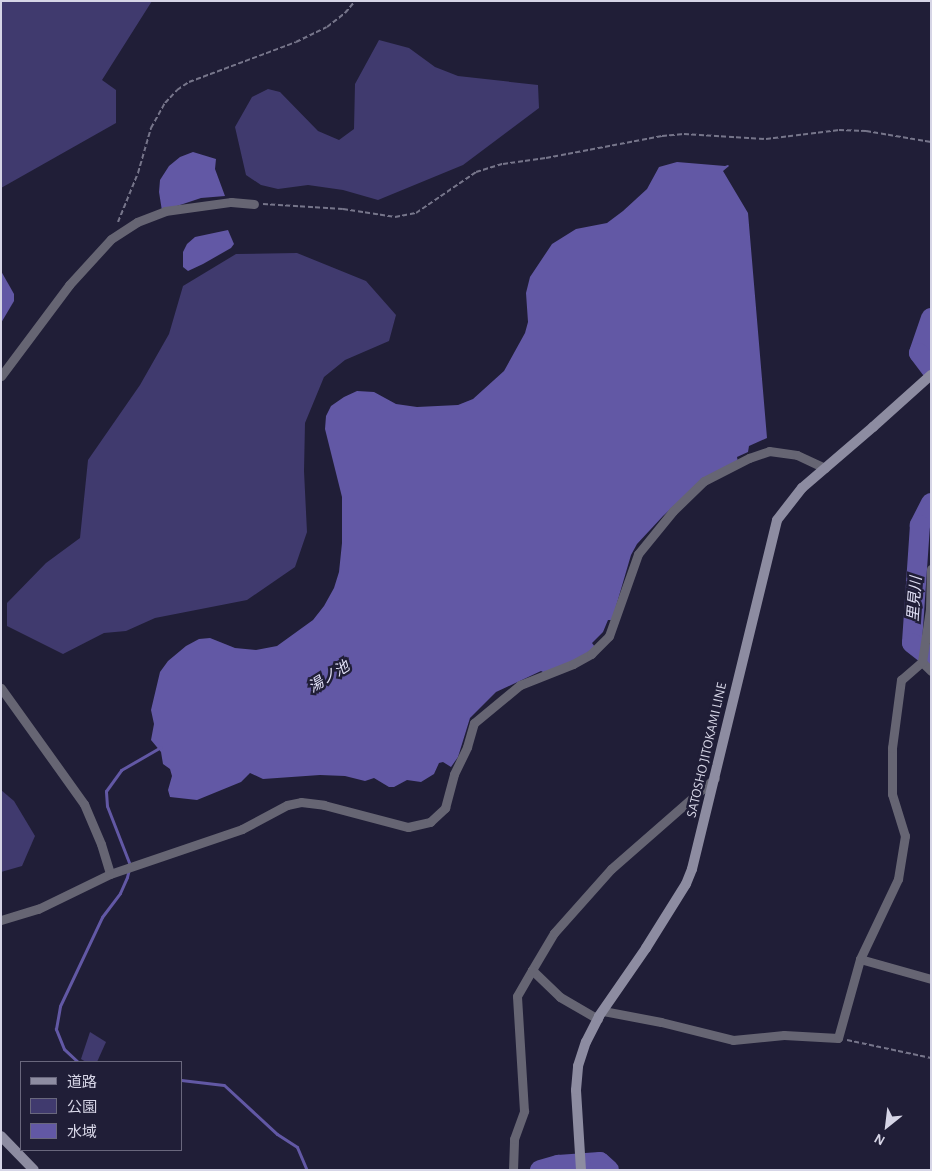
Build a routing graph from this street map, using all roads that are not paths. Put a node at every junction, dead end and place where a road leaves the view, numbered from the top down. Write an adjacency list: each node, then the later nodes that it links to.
1 (254, 204): 2 (street)
2 (1, 376)
3 (930, 376): 4 (main road, SATOSHO JITOKAMI LINE)
4 (825, 468): 9 (main road, SATOSHO JITOKAMI LINE); 10 (street)
5 (931, 569): 6 (street)
6 (922, 662): 7 (street); 12 (street)
7 (931, 671)
8 (1, 688): 10 (street)
9 (715, 778): 13 (street); 15 (main road, SATOSHO JITOKAMI LINE)
10 (110, 874): 11 (street)
11 (1, 920)
12 (860, 959): 14 (street); 15 (street)
13 (532, 970): 15 (street); 18 (street)
14 (931, 979)
15 (601, 1015): 19 (main road, SATOSHO JITOKAMI LINE)
16 (1, 1136): 17 (main road)
17 (34, 1170)
18 (513, 1170)
19 (581, 1170)

